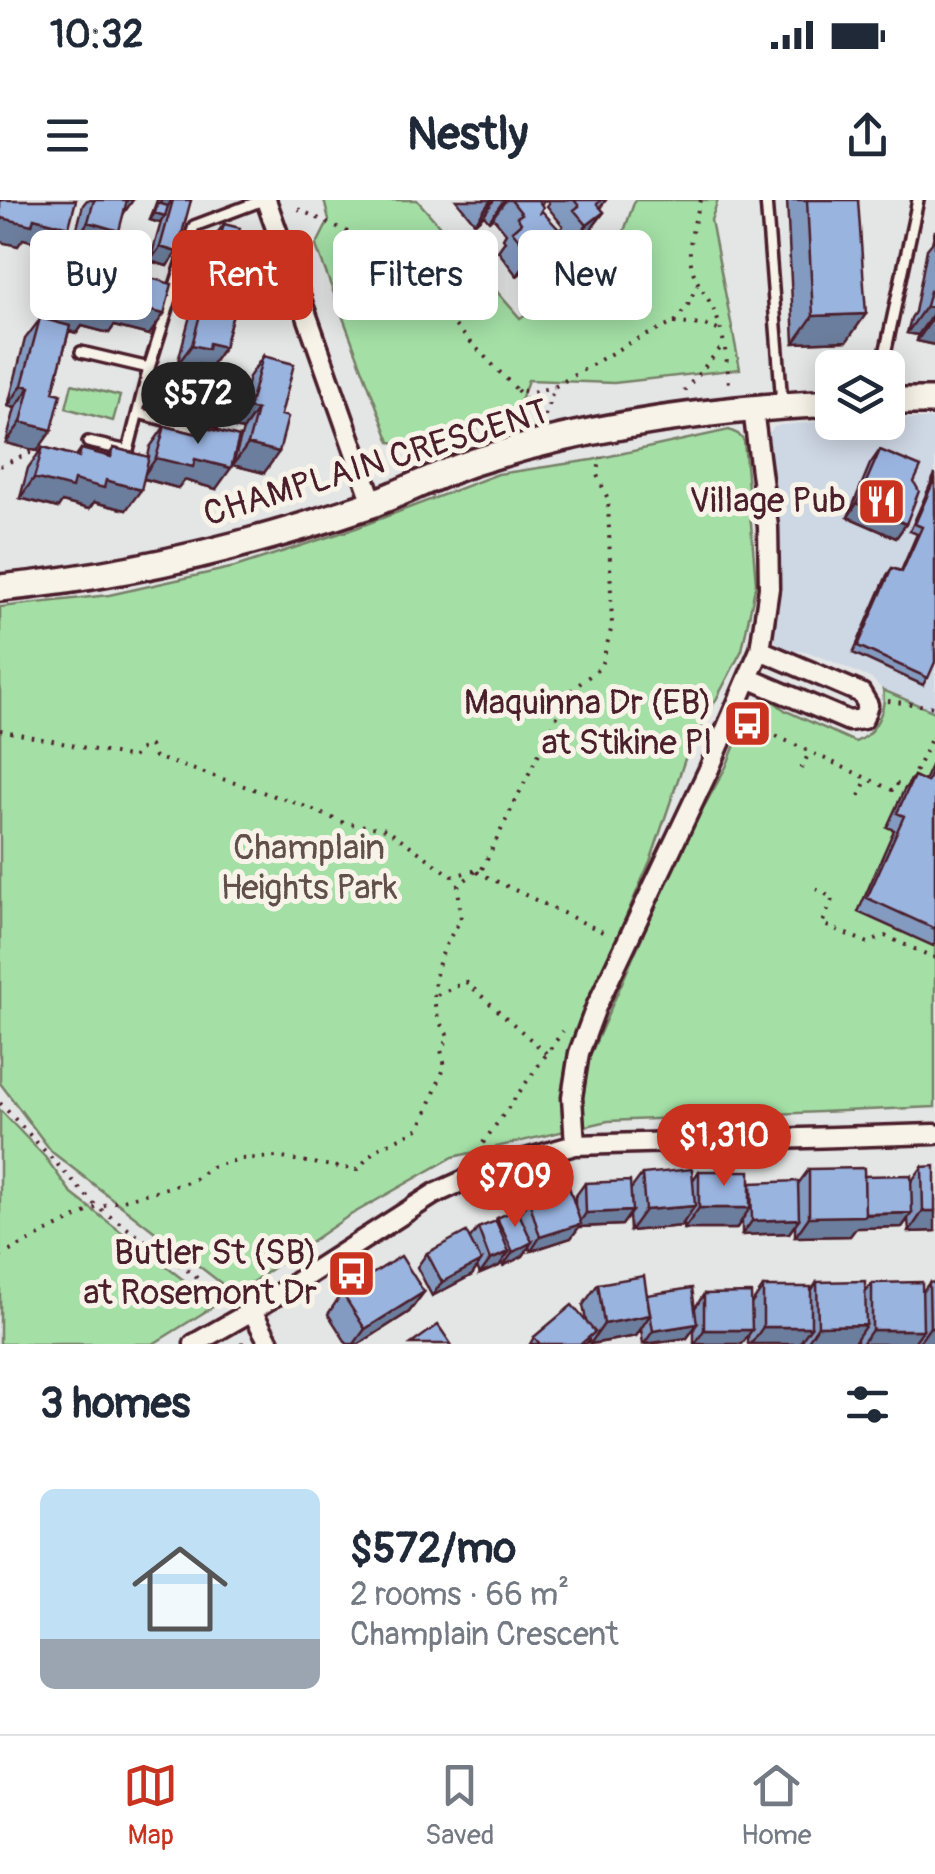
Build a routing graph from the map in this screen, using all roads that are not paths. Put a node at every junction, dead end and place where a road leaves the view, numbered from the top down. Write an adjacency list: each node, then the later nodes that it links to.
1 (264, 200): 6 (lane); 15 (street)
2 (766, 200): 10 (lane)
3 (918, 200): 4 (lane)
4 (886, 350)
5 (81, 352): 6 (lane)
6 (149, 368): 12 (lane)
7 (905, 401): 8 (street)
8 (935, 401)
9 (815, 405): 10 (street, CHAMPLAIN CRESCENT)
10 (782, 406): 11 (street, CHAMPLAIN CRESCENT)
11 (754, 409): 15 (street, CHAMPLAIN CRESCENT); 17 (street)
12 (138, 412): 13 (lane); 14 (lane)
13 (215, 433)
14 (88, 442)
15 (374, 503): 16 (street, CHAMPLAIN CRESCENT)
16 (0, 588)
17 (760, 650): 18 (street); 18 (street)
18 (748, 678): 20 (street)
19 (935, 1134): 20 (street)
20 (575, 1145): 21 (street)
21 (252, 1311): 22 (street); 23 (street)
22 (194, 1344)
23 (270, 1344)

